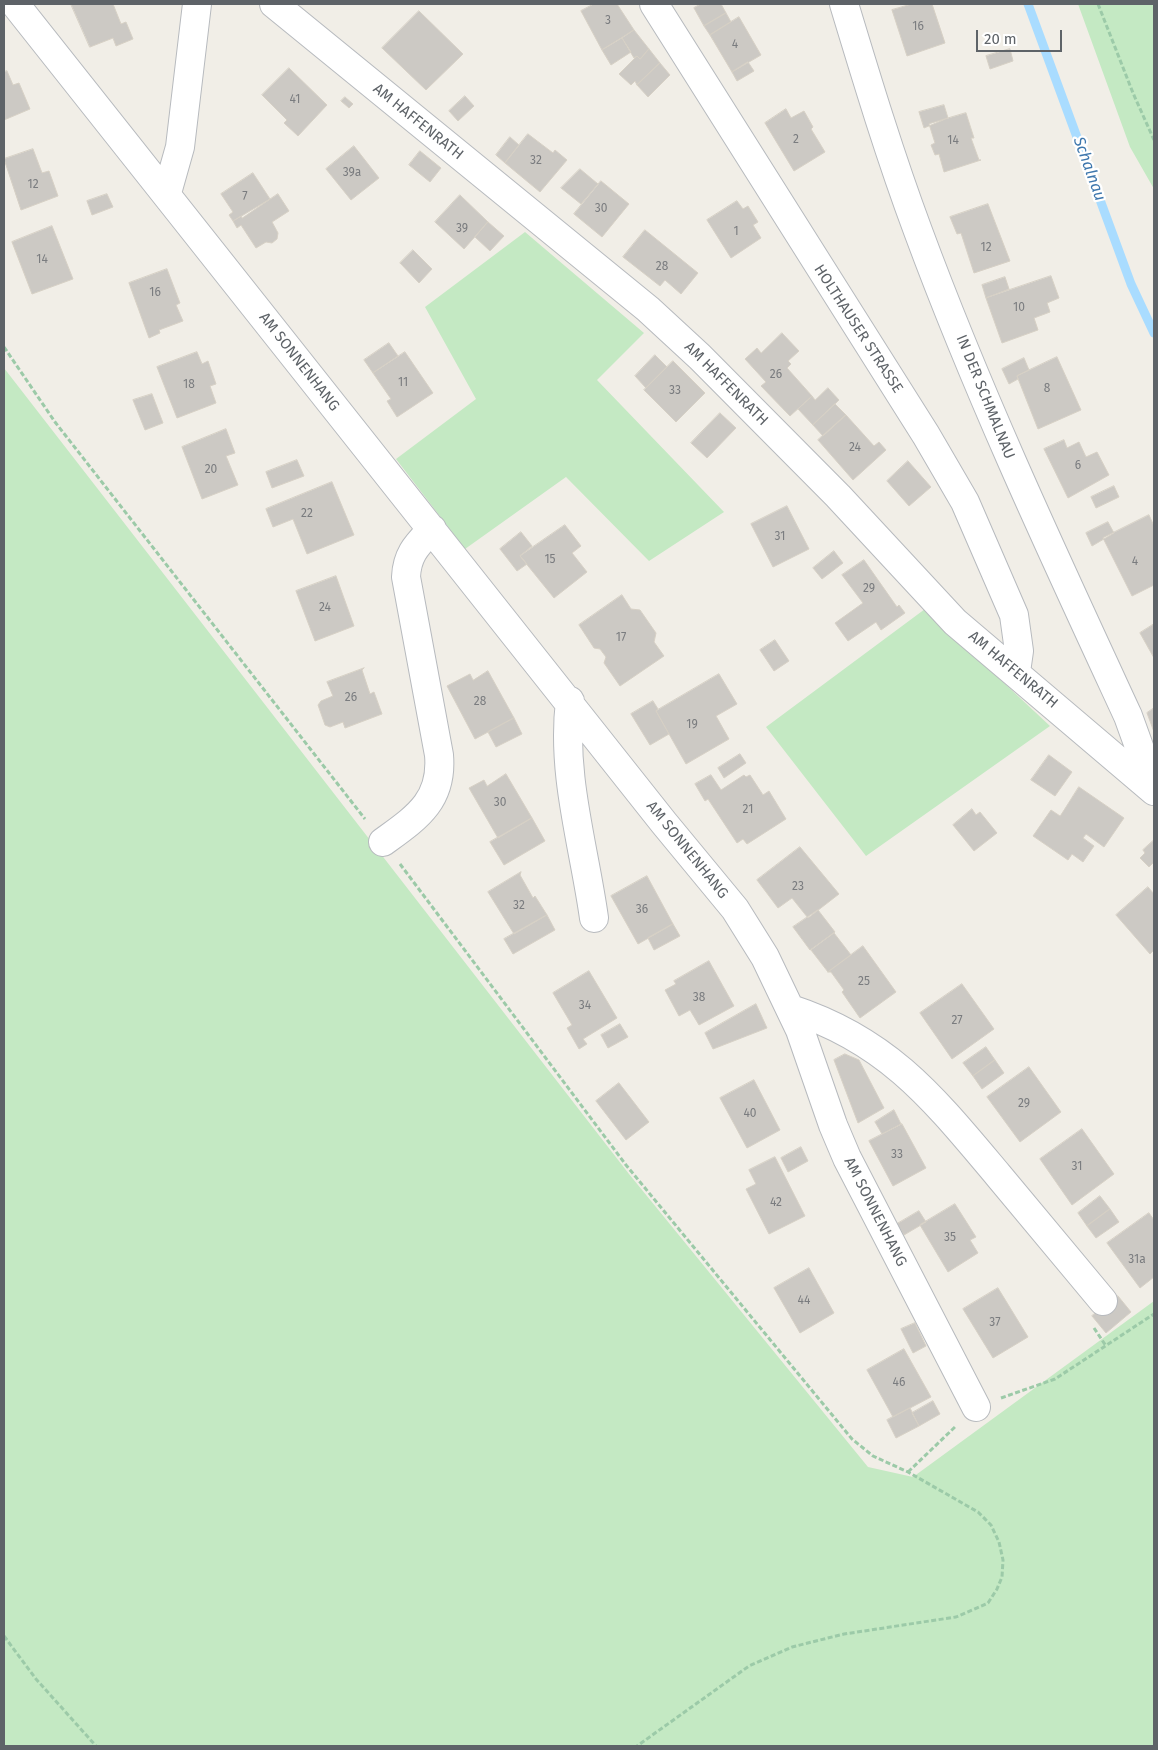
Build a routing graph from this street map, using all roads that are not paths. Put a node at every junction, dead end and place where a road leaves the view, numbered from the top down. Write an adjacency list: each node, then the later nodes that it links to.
1 (15, 4): 6 (street, AM SONNENHANG)
2 (197, 4): 6 (street)
3 (274, 4): 8 (street, AM HAFFENRATH)
4 (654, 4): 8 (street, HOLTHAUSER STRASSE)
5 (844, 4): 10 (street, IN DER SCHMALNAU)
6 (167, 193): 7 (street, AM SONNENHANG)
7 (432, 529): 9 (street, AM SONNENHANG); 11 (street)
8 (1016, 672): 10 (street, AM HAFFENRATH)
9 (570, 701): 12 (street); 13 (street, AM SONNENHANG)
10 (1148, 786)
11 (383, 842)
12 (594, 918)
13 (791, 1008): 14 (street); 15 (street, AM SONNENHANG)
14 (1103, 1301)
15 (976, 1407)

